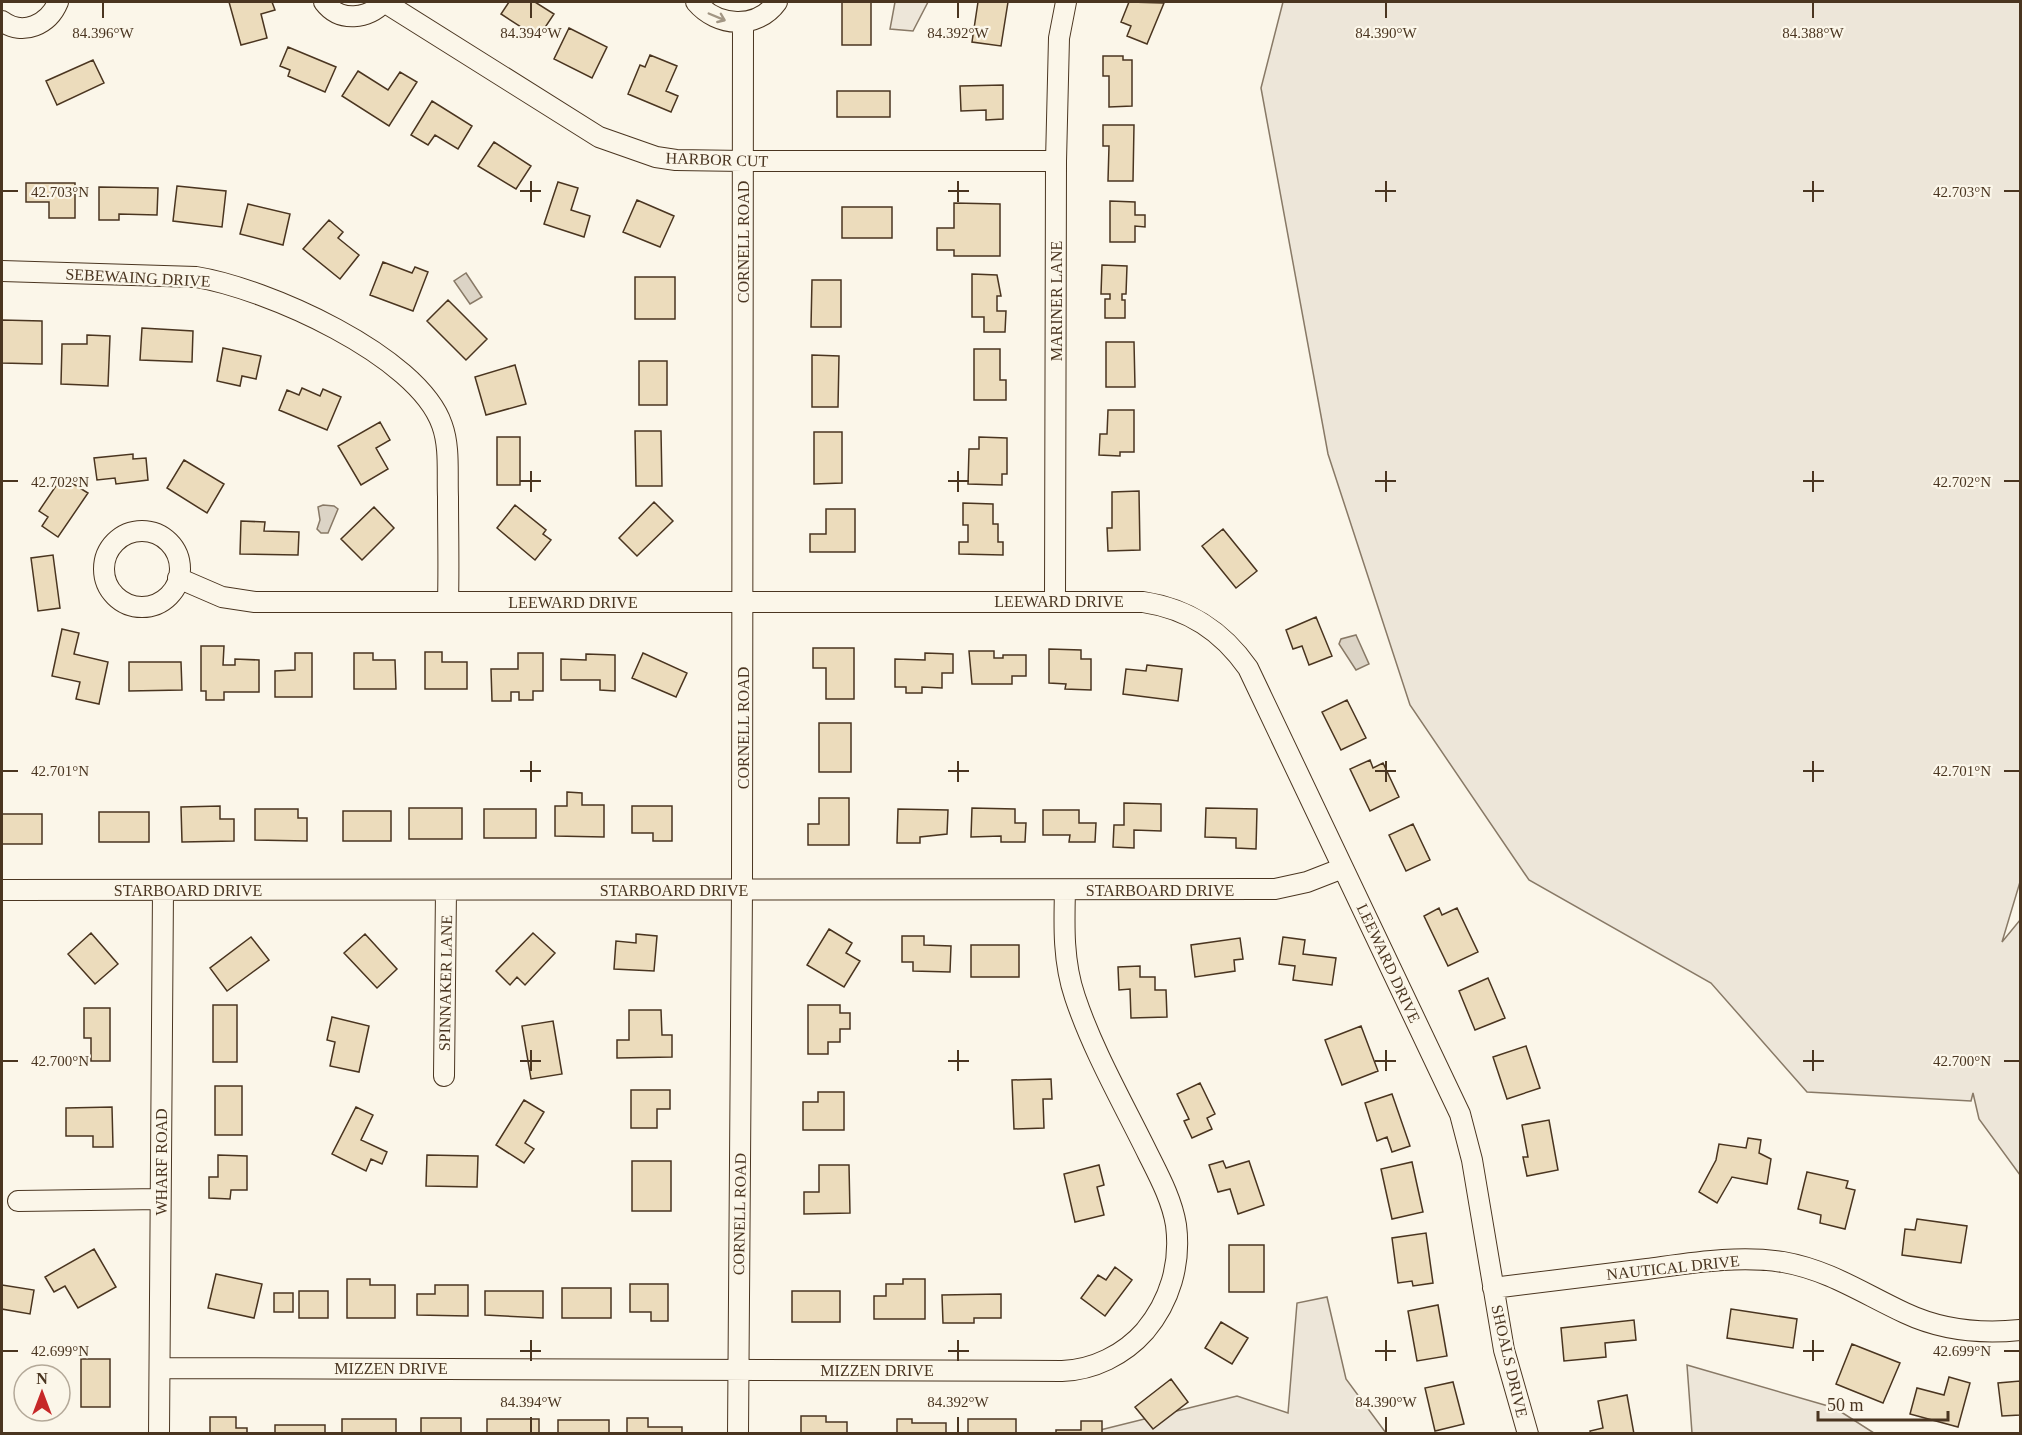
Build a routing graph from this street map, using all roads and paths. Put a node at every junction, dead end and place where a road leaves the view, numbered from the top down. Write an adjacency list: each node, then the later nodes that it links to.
1 (58, 2): 7 (street)
2 (324, 2): 3 (street, HARBOR CUT)
3 (384, 2): 9 (street, HARBOR CUT)
4 (696, 2): 8 (street, one-way to 8)
5 (777, 2): 8 (street)
6 (1066, 2): 10 (street, MARINER LANE)
7 (2, 21)
8 (743, 22): 9 (street, CORNELL ROAD)
9 (743, 161): 10 (street, HARBOR CUT); 15 (street, CORNELL ROAD)
10 (1056, 161): 13 (street, MARINER LANE)
11 (2, 271): 14 (street, SEBEWAING DRIVE)
12 (178, 578): 14 (street, LEEWARD DRIVE)
13 (1055, 601): 15 (street, LEEWARD DRIVE); 16 (street, LEEWARD DRIVE)
14 (448, 602): 15 (street, LEEWARD DRIVE)
15 (743, 602): 20 (street, CORNELL ROAD)
16 (1343, 868): 21 (street, STARBOARD DRIVE); 25 (street, LEEWARD DRIVE)
17 (2, 890): 18 (street, STARBOARD DRIVE)
18 (163, 890): 19 (street, STARBOARD DRIVE); 23 (street, WHARF ROAD)
19 (446, 890): 20 (street, STARBOARD DRIVE); 22 (street, SPINNAKER LANE)
20 (742, 890): 21 (street, STARBOARD DRIVE); 28 (street, CORNELL ROAD)
21 (1065, 890): 28 (street, MIZZEN DRIVE)
22 (444, 1076)
23 (160, 1199): 24 (street); 27 (street, WHARF ROAD)
24 (18, 1201)
25 (1493, 1288): 26 (street, NAUTICAL DRIVE); 31 (street, SHOALS DRIVE)
26 (2020, 1330)
27 (162, 1368): 28 (street, MIZZEN DRIVE); 29 (street, WHARF ROAD)
28 (738, 1369): 30 (street, CORNELL ROAD)
29 (159, 1434)
30 (738, 1434)
31 (1528, 1434)

